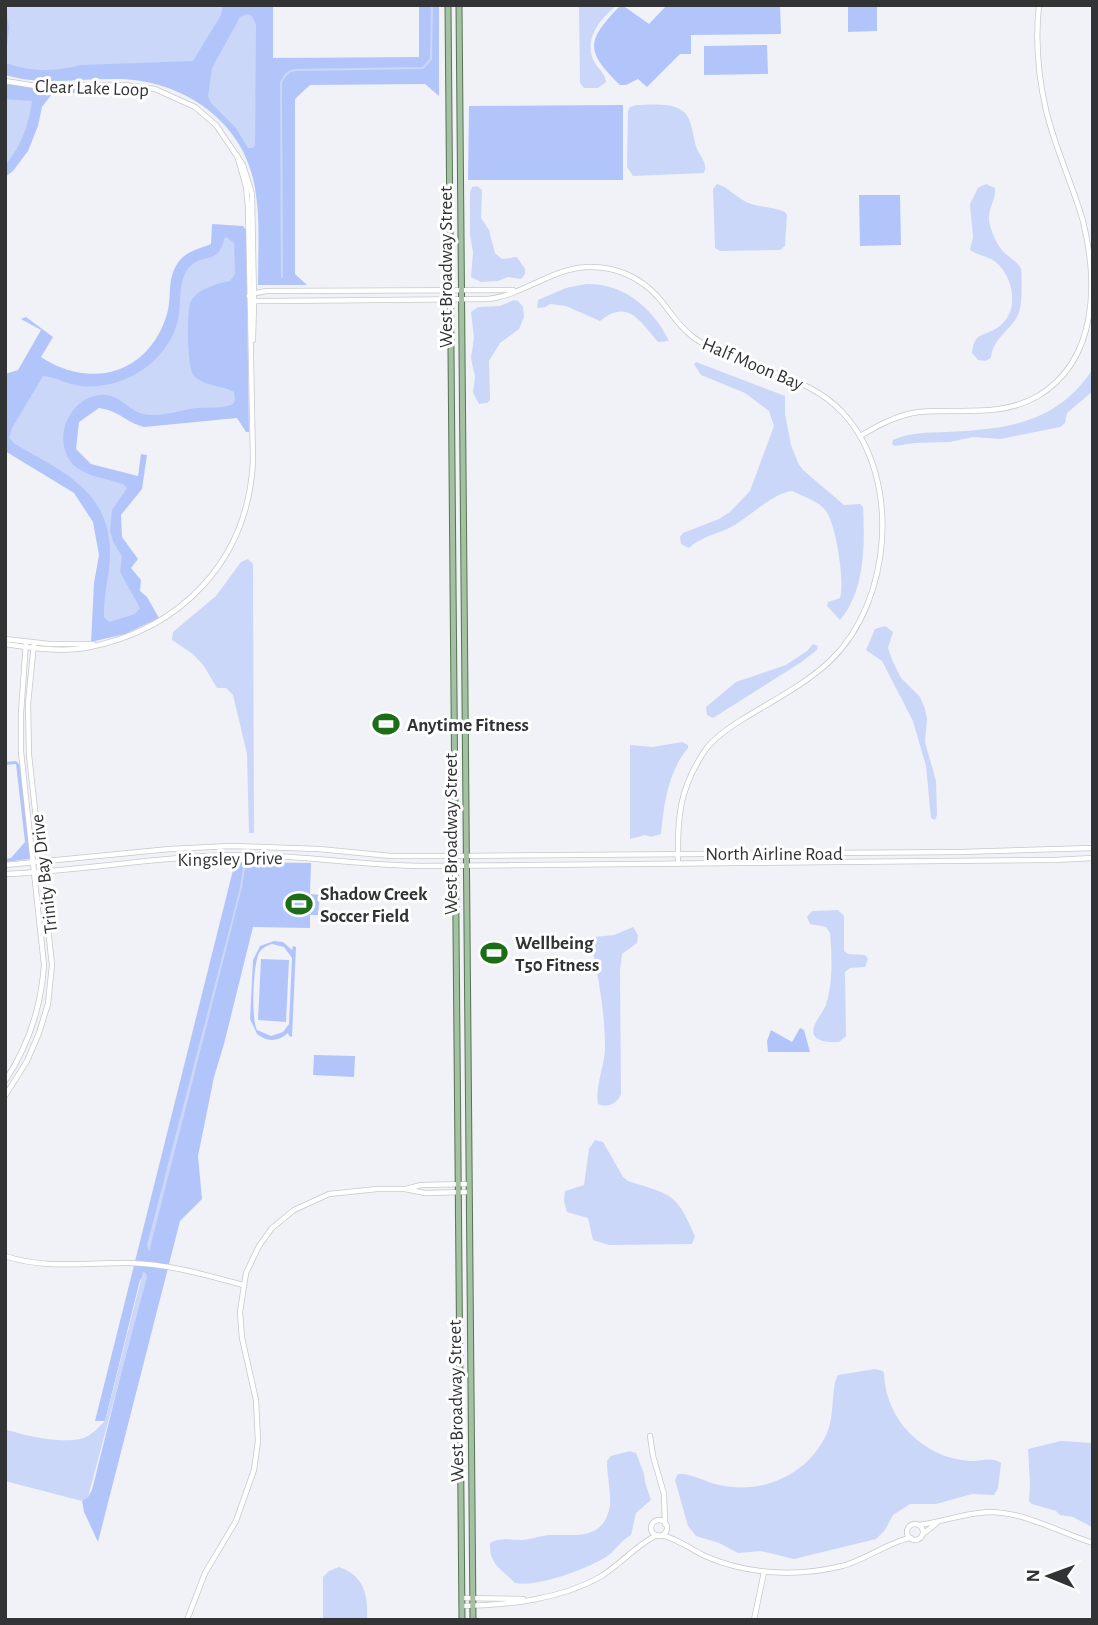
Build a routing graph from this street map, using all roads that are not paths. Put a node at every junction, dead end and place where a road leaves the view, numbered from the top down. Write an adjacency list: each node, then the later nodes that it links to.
1 (448, 5): 6 (main road, West Broadway Street)
2 (459, 5): 5 (main road, West Broadway Street)
3 (1039, 5): 17 (street)
4 (5, 81): 11 (street, Clear Lake Loop)
5 (461, 210): 6 (main road); 10 (main road, West Broadway Street)
6 (450, 239): 8 (main road, West Broadway Street)
7 (517, 289): 10 (street, Half Moon Bay); 14 (street, Half Moon Bay); 17 (street, Half Moon Bay)
8 (450, 290): 9 (street, Half Moon Bay); 10 (street, Half Moon Bay); 13 (main road, West Broadway Street)
9 (410, 291): 11 (street, Half Moon Bay); 12 (street)
10 (461, 291): 14 (main road, West Broadway Street)
11 (252, 295): 15 (street, Clear Lake Loop); 16 (street, Clear Lake Loop)
12 (410, 300): 13 (street, Half Moon Bay); 15 (street, Half Moon Bay)
13 (450, 300): 14 (street, Half Moon Bay); 28 (main road, West Broadway Street)
14 (461, 300): 29 (main road, West Broadway Street)
15 (254, 301): 16 (street, Clear Lake Loop)
16 (252, 344): 20 (street, Clear Lake Loop)
17 (860, 436): 25 (street, Half Moon Bay)
18 (5, 642): 19 (street)
19 (26, 645): 20 (street); 33 (street, Trinity Bay Drive)
20 (34, 645): 34 (street, Trinity Bay Drive)
21 (231, 846): 23 (street, Kingsley Drive); 24 (street, Kingsley Drive); 27 (street)
22 (1093, 848): 25 (street, North Airline Road)
23 (170, 849): 32 (street); 34 (street, Kingsley Drive)
24 (319, 849): 28 (street, Kingsley Drive); 30 (street)
25 (678, 853): 26 (street, North Airline Road); 36 (street, Half Moon Bay)
26 (592, 854): 29 (street, North Airline Road); 35 (street)
27 (231, 855): 30 (street, Kingsley Drive); 32 (street, Kingsley Drive)
28 (456, 856): 29 (street, North Airline Road); 38 (main road, West Broadway Street)
29 (466, 856): 39 (main road, West Broadway Street)
30 (318, 858): 38 (street, Kingsley Drive)
31 (1093, 858): 36 (street, North Airline Road)
32 (171, 859): 40 (street, Kingsley Drive)
33 (34, 863): 34 (street, Kingsley Drive); 37 (street, Kingsley Drive); 41 (street, Trinity Bay Drive)
34 (41, 863): 40 (street, Trinity Bay Drive)
35 (592, 864): 36 (street, North Airline Road); 39 (street, North Airline Road)
36 (678, 864)
37 (5, 865)
38 (456, 865): 39 (street, North Airline Road); 43 (main road, West Broadway Street)
39 (466, 865): 44 (main road, West Broadway Street)
40 (42, 872): 41 (street, Kingsley Drive); 46 (street, Trinity Bay Drive)
41 (35, 873): 42 (street, Kingsley Drive); 45 (street, Trinity Bay Drive)
42 (5, 874)
43 (456, 906): 44 (main road); 47 (main road, West Broadway Street)
44 (466, 935): 48 (main road, West Broadway Street)
45 (5, 1081)
46 (5, 1096)
47 (457, 1184): 48 (street); 49 (street); 50 (main road, West Broadway Street)
48 (468, 1184): 51 (main road, West Broadway Street)
49 (405, 1189): 50 (street); 53 (street)
50 (457, 1192): 51 (street); 70 (main road, West Broadway Street)
51 (468, 1192): 71 (main road, West Broadway Street)
52 (5, 1256): 53 (street)
53 (243, 1285): 75 (street)
54 (650, 1436): 55 (street)
55 (664, 1506): 56 (street); 59 (street)
56 (657, 1520): 59 (street); 61 (street)
57 (940, 1520): 58 (street); 62 (street); 68 (street)
58 (919, 1525): 60 (street); 62 (street)
59 (666, 1526): 63 (street); 65 (street)
60 (908, 1529): 64 (street); 67 (street)
61 (651, 1530): 63 (street); 66 (street)
62 (923, 1534): 64 (street)
63 (659, 1535): 65 (street); 66 (street)
64 (911, 1538): 67 (street)
65 (677, 1541): 69 (street)
66 (644, 1543): 72 (street)
67 (895, 1543): 69 (street)
68 (1093, 1543)
69 (764, 1572): 78 (street)
70 (462, 1598): 71 (street); 73 (main road, West Broadway Street)
71 (473, 1598): 72 (street); 74 (main road, West Broadway Street)
72 (527, 1600): 74 (street)
73 (462, 1606): 74 (street); 76 (main road)
74 (473, 1606): 77 (main road, West Broadway Street)
75 (187, 1620)
76 (462, 1620)
77 (473, 1620)
78 (754, 1620)

